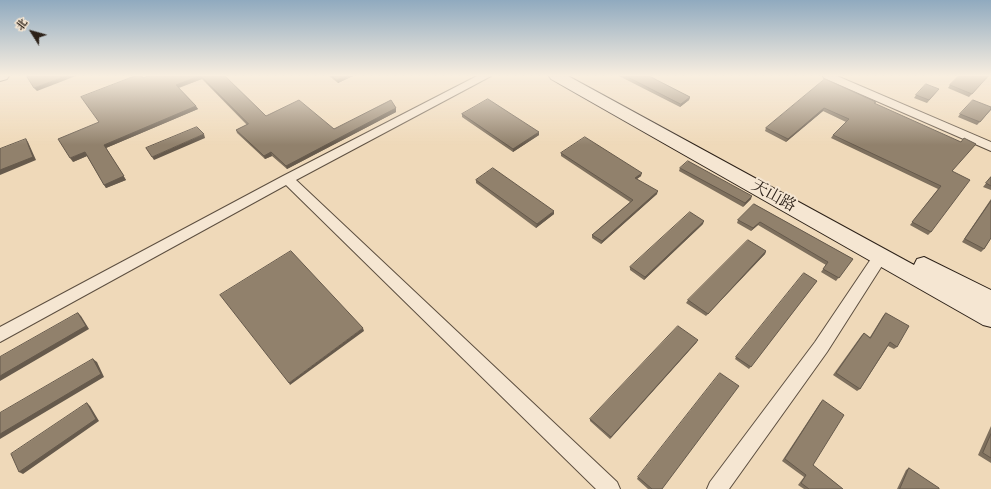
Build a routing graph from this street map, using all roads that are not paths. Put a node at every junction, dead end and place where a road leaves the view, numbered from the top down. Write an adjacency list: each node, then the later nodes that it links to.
1 (442, 99): 6 (street)
2 (597, 99): 7 (main road, 天山路)
3 (617, 99): 8 (main road, 天山路)
4 (884, 99): 5 (street)
5 (989, 142)
6 (287, 179): 10 (street); 11 (street)
7 (880, 257): 9 (main road, 天山路); 12 (street)
8 (991, 300)
9 (991, 318)
10 (0, 335)
11 (610, 489)
12 (717, 489)

